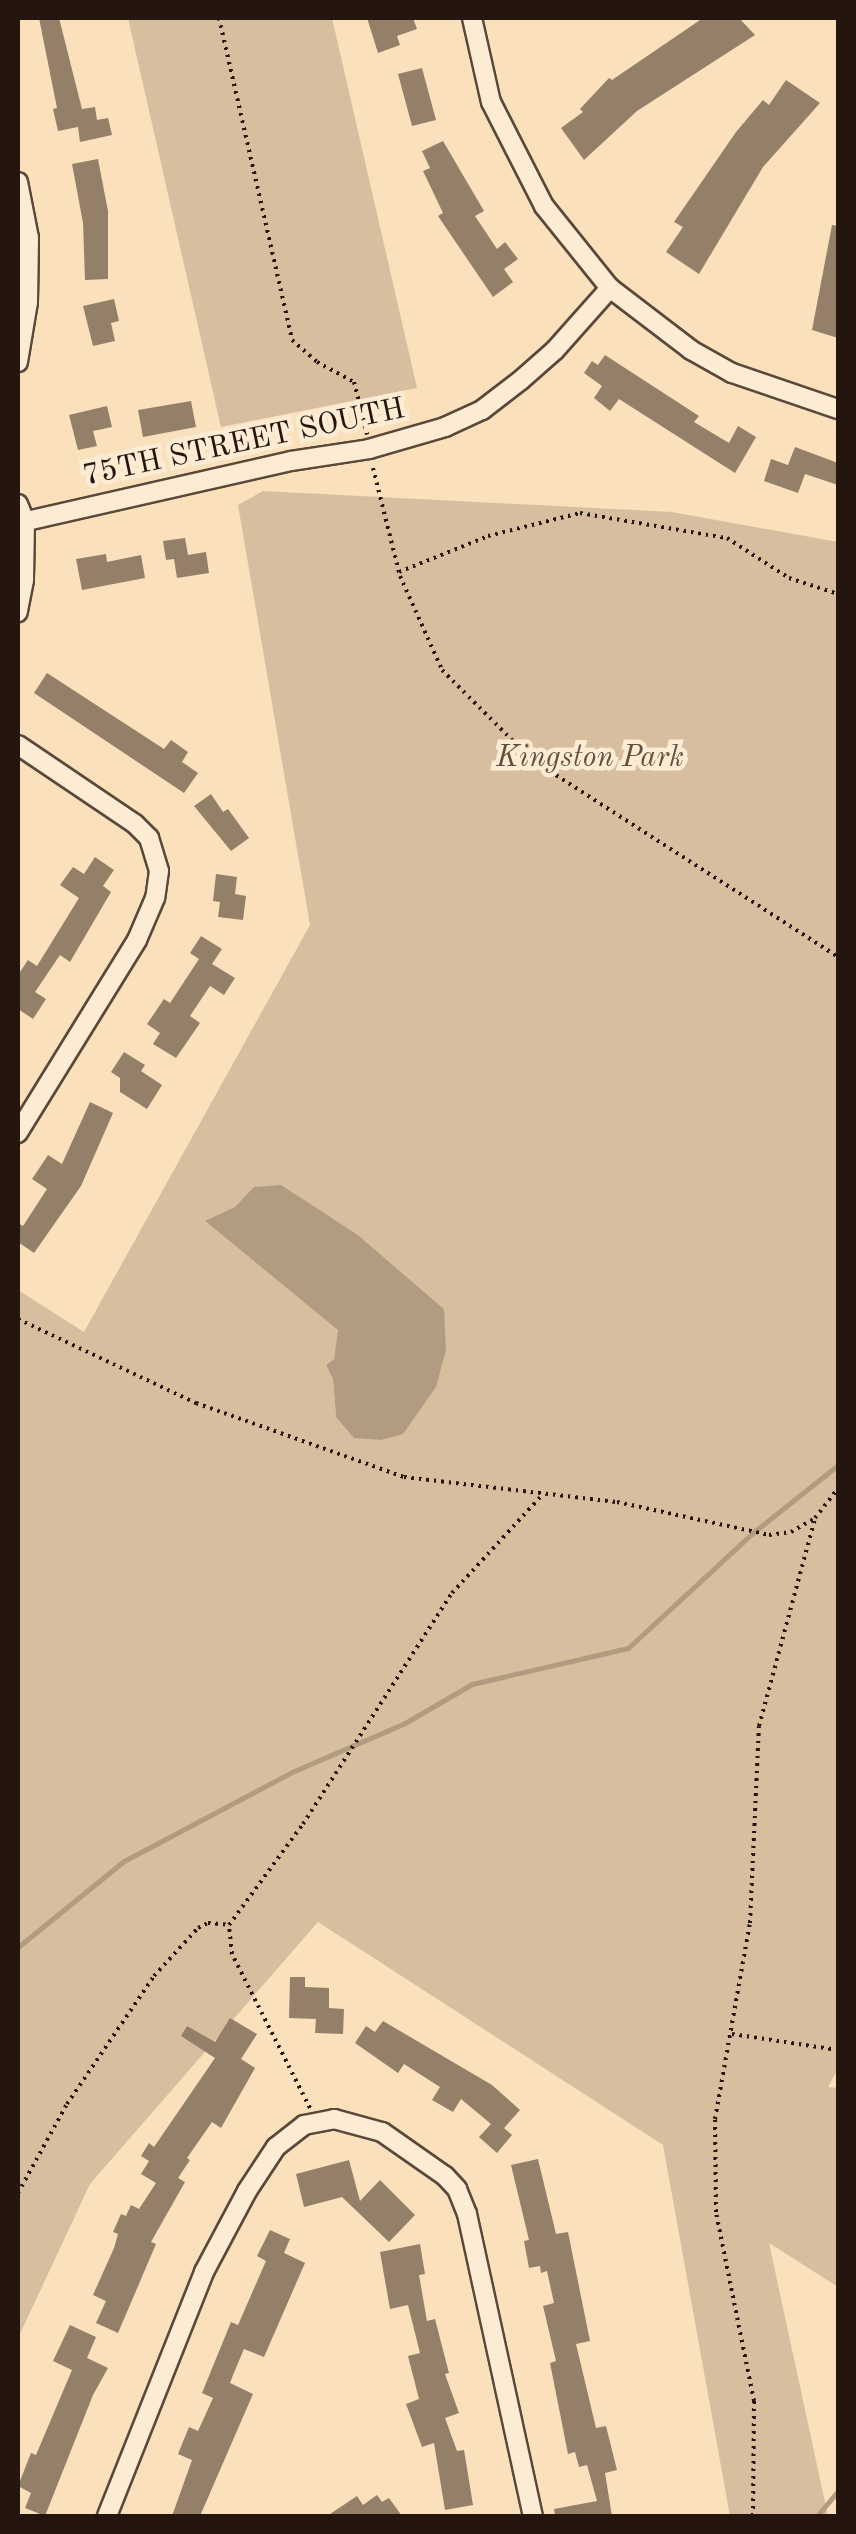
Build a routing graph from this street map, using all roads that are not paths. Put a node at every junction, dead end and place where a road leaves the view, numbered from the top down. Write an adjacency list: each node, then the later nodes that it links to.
1 (472, 18): 3 (street)
2 (18, 182): 4 (street)
3 (610, 288): 5 (street); 6 (street, 75TH STREET SOUTH)
4 (18, 362)
5 (838, 409)
6 (20, 516): 7 (street)
7 (18, 612)
8 (18, 745): 9 (street)
9 (18, 1132)
10 (108, 2516): 11 (street)
11 (533, 2516)

